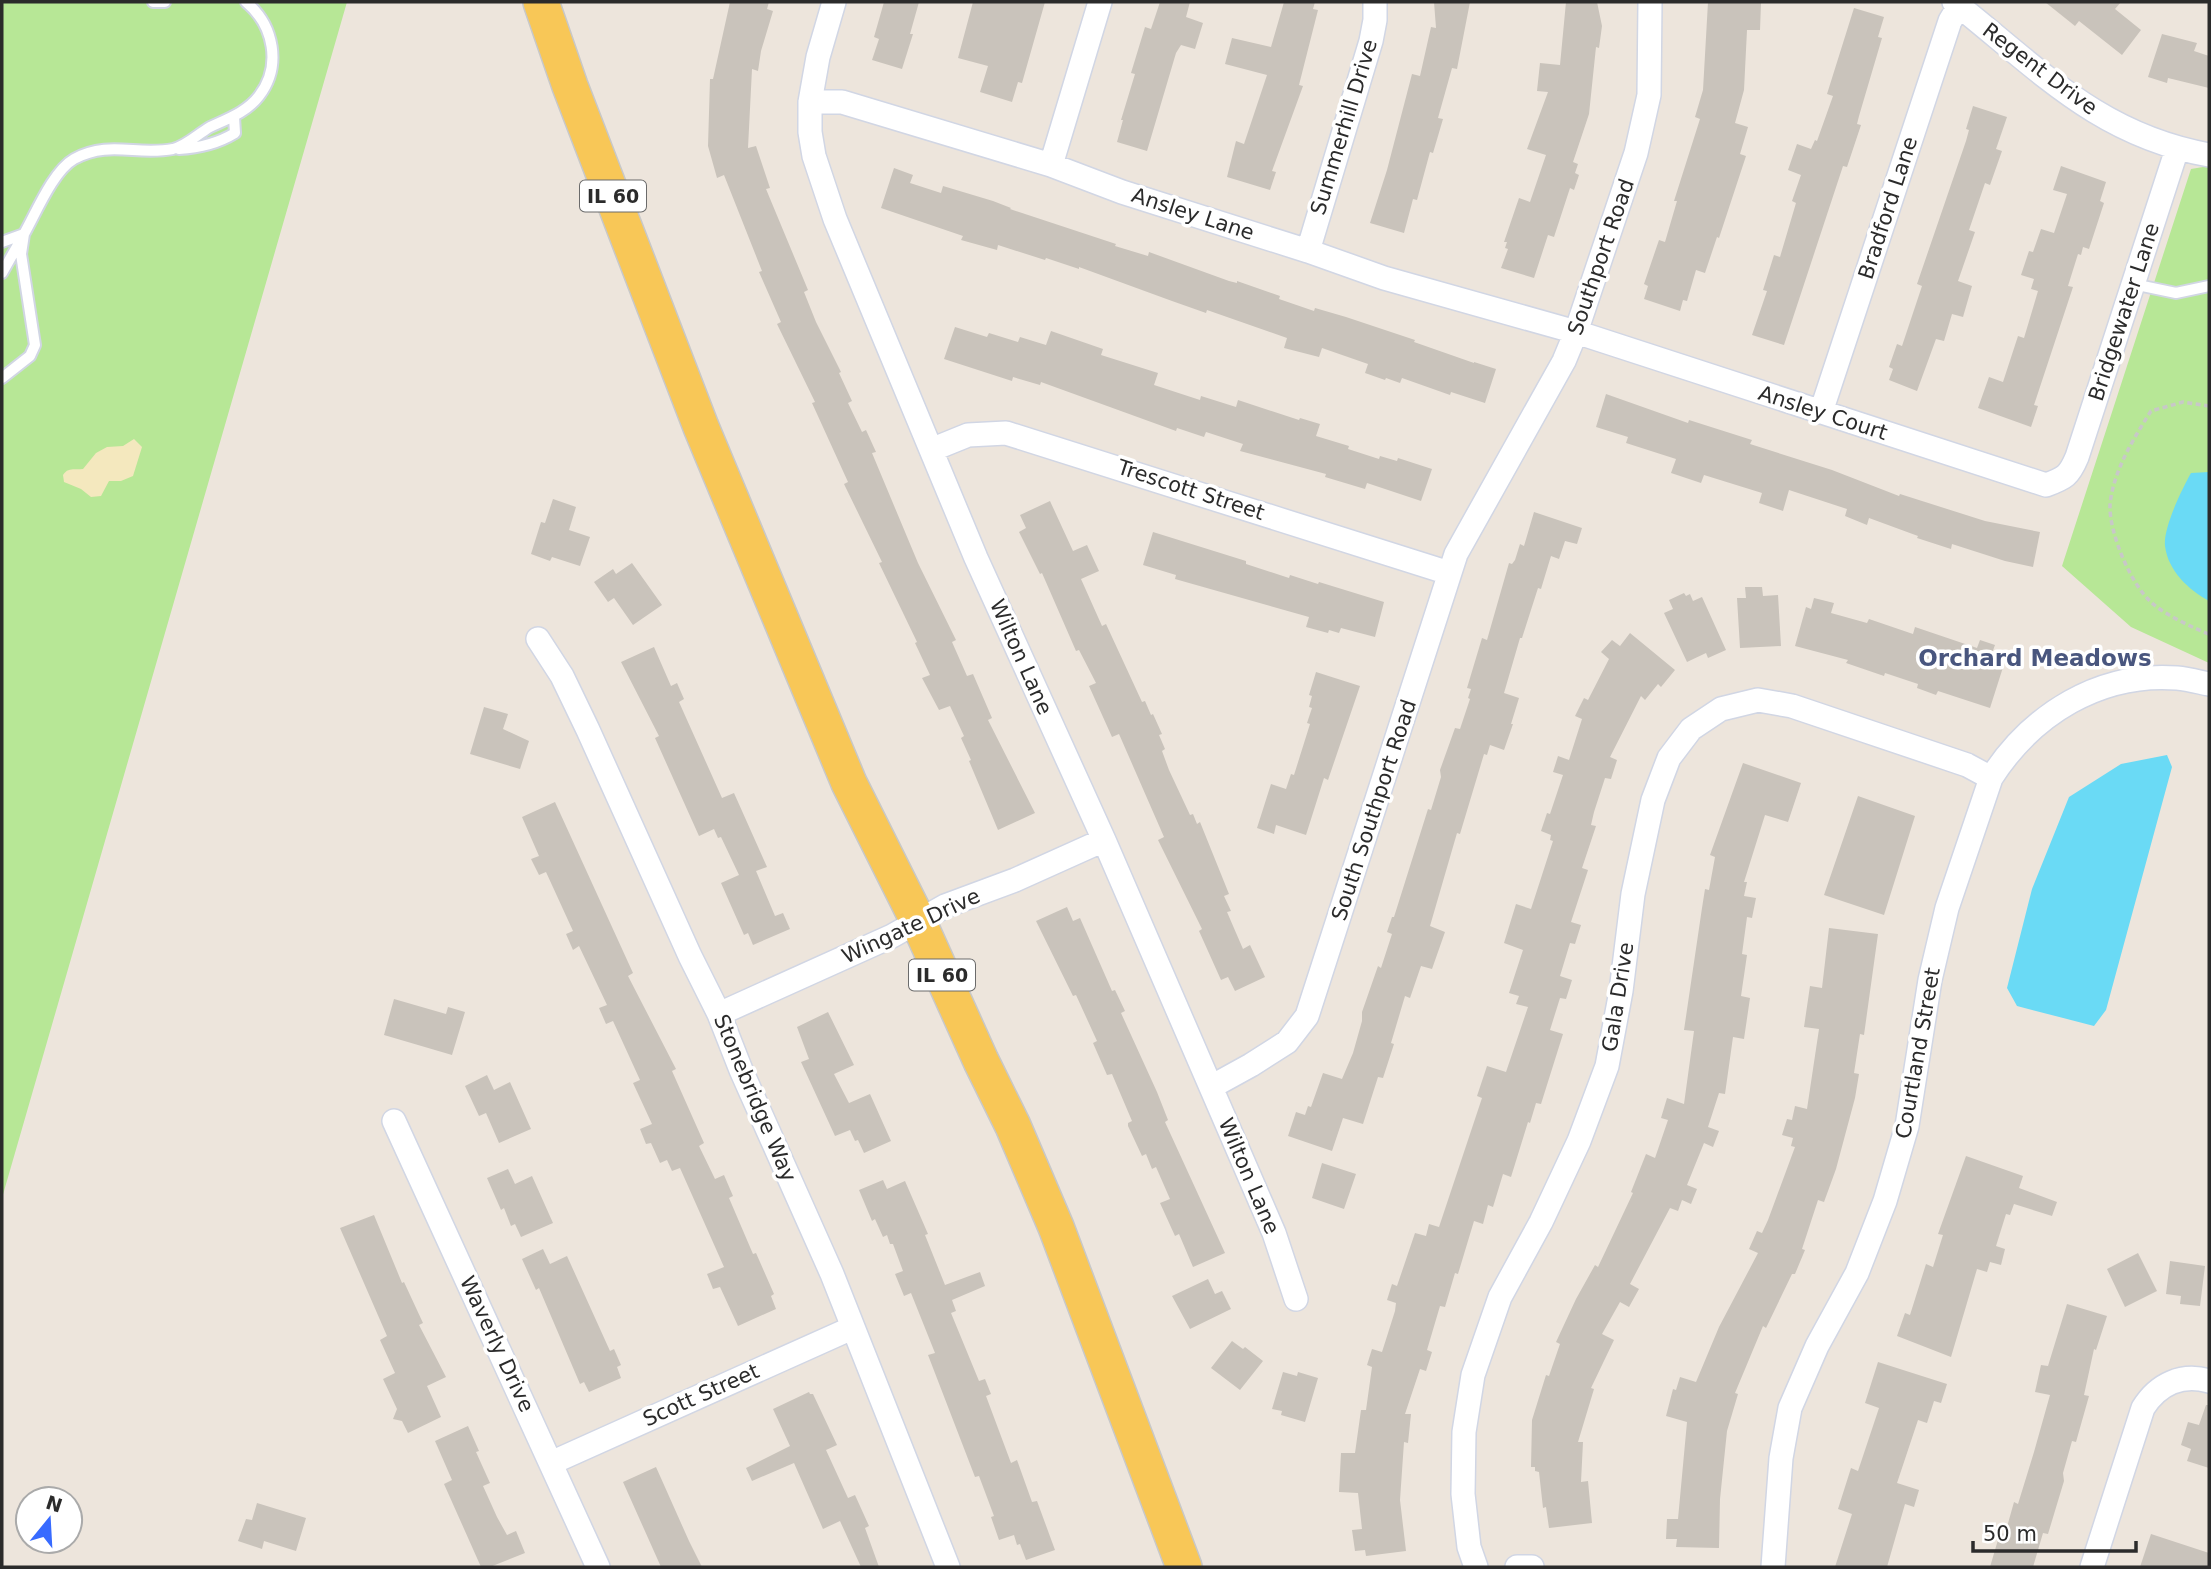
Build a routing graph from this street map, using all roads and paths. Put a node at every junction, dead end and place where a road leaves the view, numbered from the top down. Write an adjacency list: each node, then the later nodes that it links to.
1 (153, 2): 2 (lane)
2 (165, 2)
3 (246, 2): 11 (lane)
4 (541, 2): 35 (main road, IL 60)
5 (834, 2): 10 (street, Wilton Lane)
6 (1100, 2): 15 (street)
7 (1375, 2): 18 (street, Summerhill Drive)
8 (1650, 2): 22 (street, Southport Road)
9 (1956, 4): 13 (street, Regent Drive); 25 (street, Bradford Lane)
10 (810, 102): 15 (street, Ansley Lane); 26 (street, Wilton Lane)
11 (234, 117): 12 (lane); 12 (lane)
12 (176, 149): 16 (lane)
13 (2177, 149): 14 (street, Regent Drive); 20 (street, Bridgewater Lane)
14 (2209, 155)
15 (1051, 165): 18 (street, Ansley Lane)
16 (24, 234): 17 (lane); 19 (lane); 23 (lane)
17 (2, 242)
18 (1308, 251): 22 (street, Ansley Lane)
19 (2, 273)
20 (2133, 284): 21 (lane); 27 (street, Bridgewater Lane)
21 (2209, 286)
22 (1576, 332): 25 (street, Ansley Court); 28 (street, Southport Road)
23 (2, 378)
24 (2209, 406): 30 (path)
25 (1821, 412): 27 (street, Ansley Court)
26 (931, 450): 29 (street, Trescott Street); 34 (street, Wilton Lane)
27 (2070, 474)
28 (1489, 494): 29 (street, South Southport Road)
29 (1449, 573): 37 (street, South Southport Road)
30 (2209, 634)
31 (538, 639): 36 (street, Stonebridge Way)
32 (2209, 684): 33 (street, Courtland Street)
33 (1992, 778): 46 (street, Gala Drive); 49 (street, Courtland Street)
34 (1104, 841): 35 (street, Wingate Drive); 37 (street, Wilton Lane)
35 (918, 921): 36 (street, Wingate Drive); 45 (main road, IL 60)
36 (719, 1014): 40 (street, Stonebridge Way)
37 (1211, 1087): 39 (street, Wilton Lane)
38 (394, 1121): 42 (street, Waverly Drive)
39 (1296, 1299)
40 (852, 1328): 42 (street, Scott Street); 44 (street, Stonebridge Way)
41 (2209, 1381): 50 (street)
42 (551, 1463): 43 (street, Waverly Drive)
43 (598, 1567)
44 (948, 1567)
45 (1184, 1567)
46 (1476, 1567)
47 (1517, 1567): 48 (street)
48 (1532, 1567)
49 (1773, 1567)
50 (2092, 1567)

